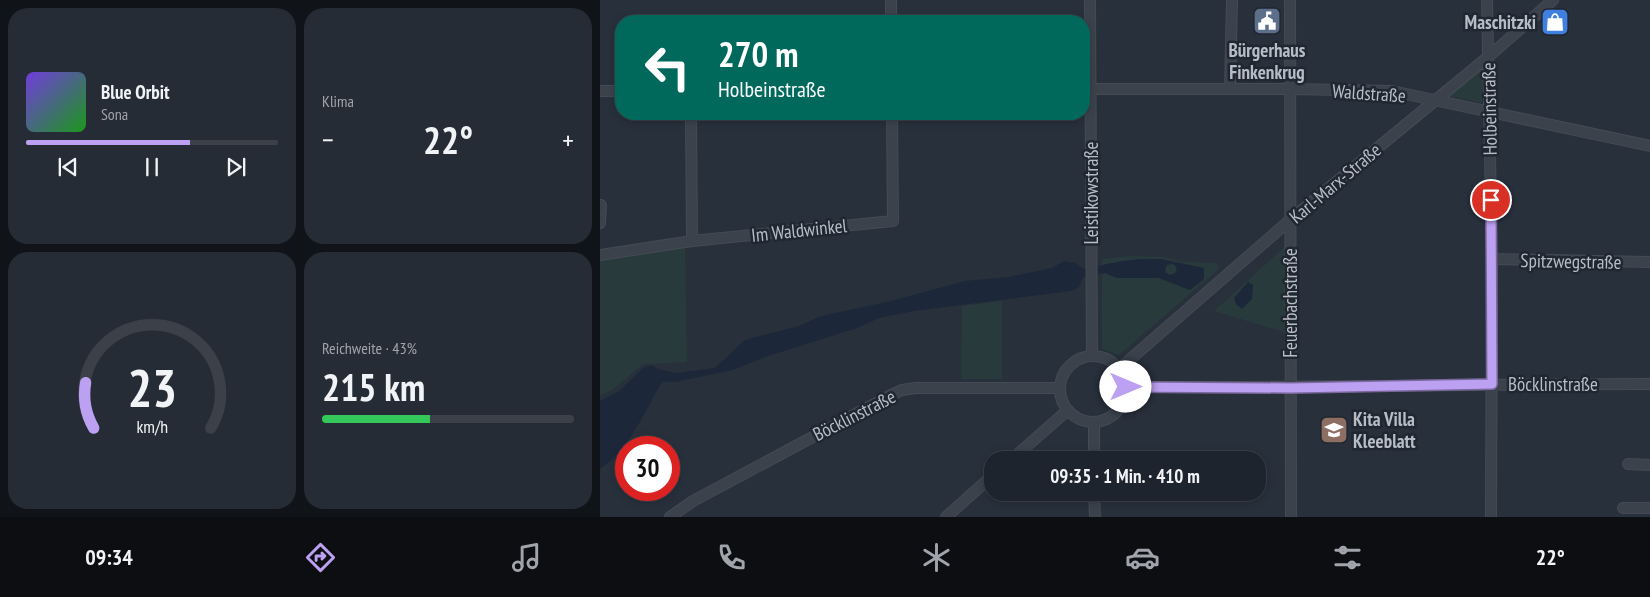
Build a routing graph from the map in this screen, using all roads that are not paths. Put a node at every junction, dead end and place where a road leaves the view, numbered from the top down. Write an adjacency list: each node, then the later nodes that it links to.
1 (891, 0): 7 (street)
2 (1090, 0): 8 (street, Leistikowstraße)
3 (1232, 0): 11 (street)
4 (1290, 0): 12 (street, Feuerbachstraße)
5 (1487, 0): 9 (street, Holbeinstraße)
6 (1553, 0): 9 (street, Karl-Marx-Straße)
7 (891, 15)
8 (1089, 15)
9 (1488, 57): 15 (street, Karl-Marx-Straße); 16 (street, Holbeinstraße)
10 (1090, 89): 11 (street, Waldstraße)
11 (1230, 89): 12 (street, Waldstraße)
12 (1291, 89): 15 (street, Waldstraße); 22 (street, Feuerbachstraße)
13 (600, 91): 14 (street)
14 (615, 91)
15 (1434, 101): 16 (street, Waldstraße); 22 (street, Karl-Marx-Straße)
16 (1489, 112): 20 (street, Waldstraße); 26 (street, Holbeinstraße)
17 (691, 120): 24 (street)
18 (892, 120): 24 (street, Im Waldwinkel)
19 (1088, 120): 28 (street, Leistikowstraße)
20 (1650, 146)
21 (601, 206): 23 (street)
22 (1290, 220): 29 (street, Karl-Marx-Straße); 34 (street, Feuerbachstraße)
23 (600, 223)
24 (692, 241): 25 (street, Im Waldwinkel)
25 (600, 253)
26 (1492, 259): 27 (street, Spitzwegstraße); 30 (street, Holbeinstraße)
27 (1650, 262)
28 (1092, 356): 29 (street); 33 (street)
29 (1119, 369): 32 (street)
30 (1492, 384): 31 (street, Böcklinstraße); 34 (street, Böcklinstraße); 49 (street, Holbeinstraße)
31 (1650, 384)
32 (1126, 387): 34 (street, Böcklinstraße); 36 (street)
33 (1060, 388): 35 (street); 45 (street, Böcklinstraße)
34 (1291, 388): 48 (street, Feuerbachstraße)
35 (1068, 410): 36 (street); 37 (street)
36 (1094, 422): 38 (street)
37 (1021, 451)
38 (1094, 451)
39 (1628, 464): 40 (street)
40 (1650, 465)
41 (984, 483): 46 (street)
42 (1094, 501): 47 (street)
43 (1623, 508): 44 (street)
44 (1650, 508)
45 (670, 517)
46 (946, 517)
47 (1094, 517)
48 (1291, 517)
49 (1491, 517)

